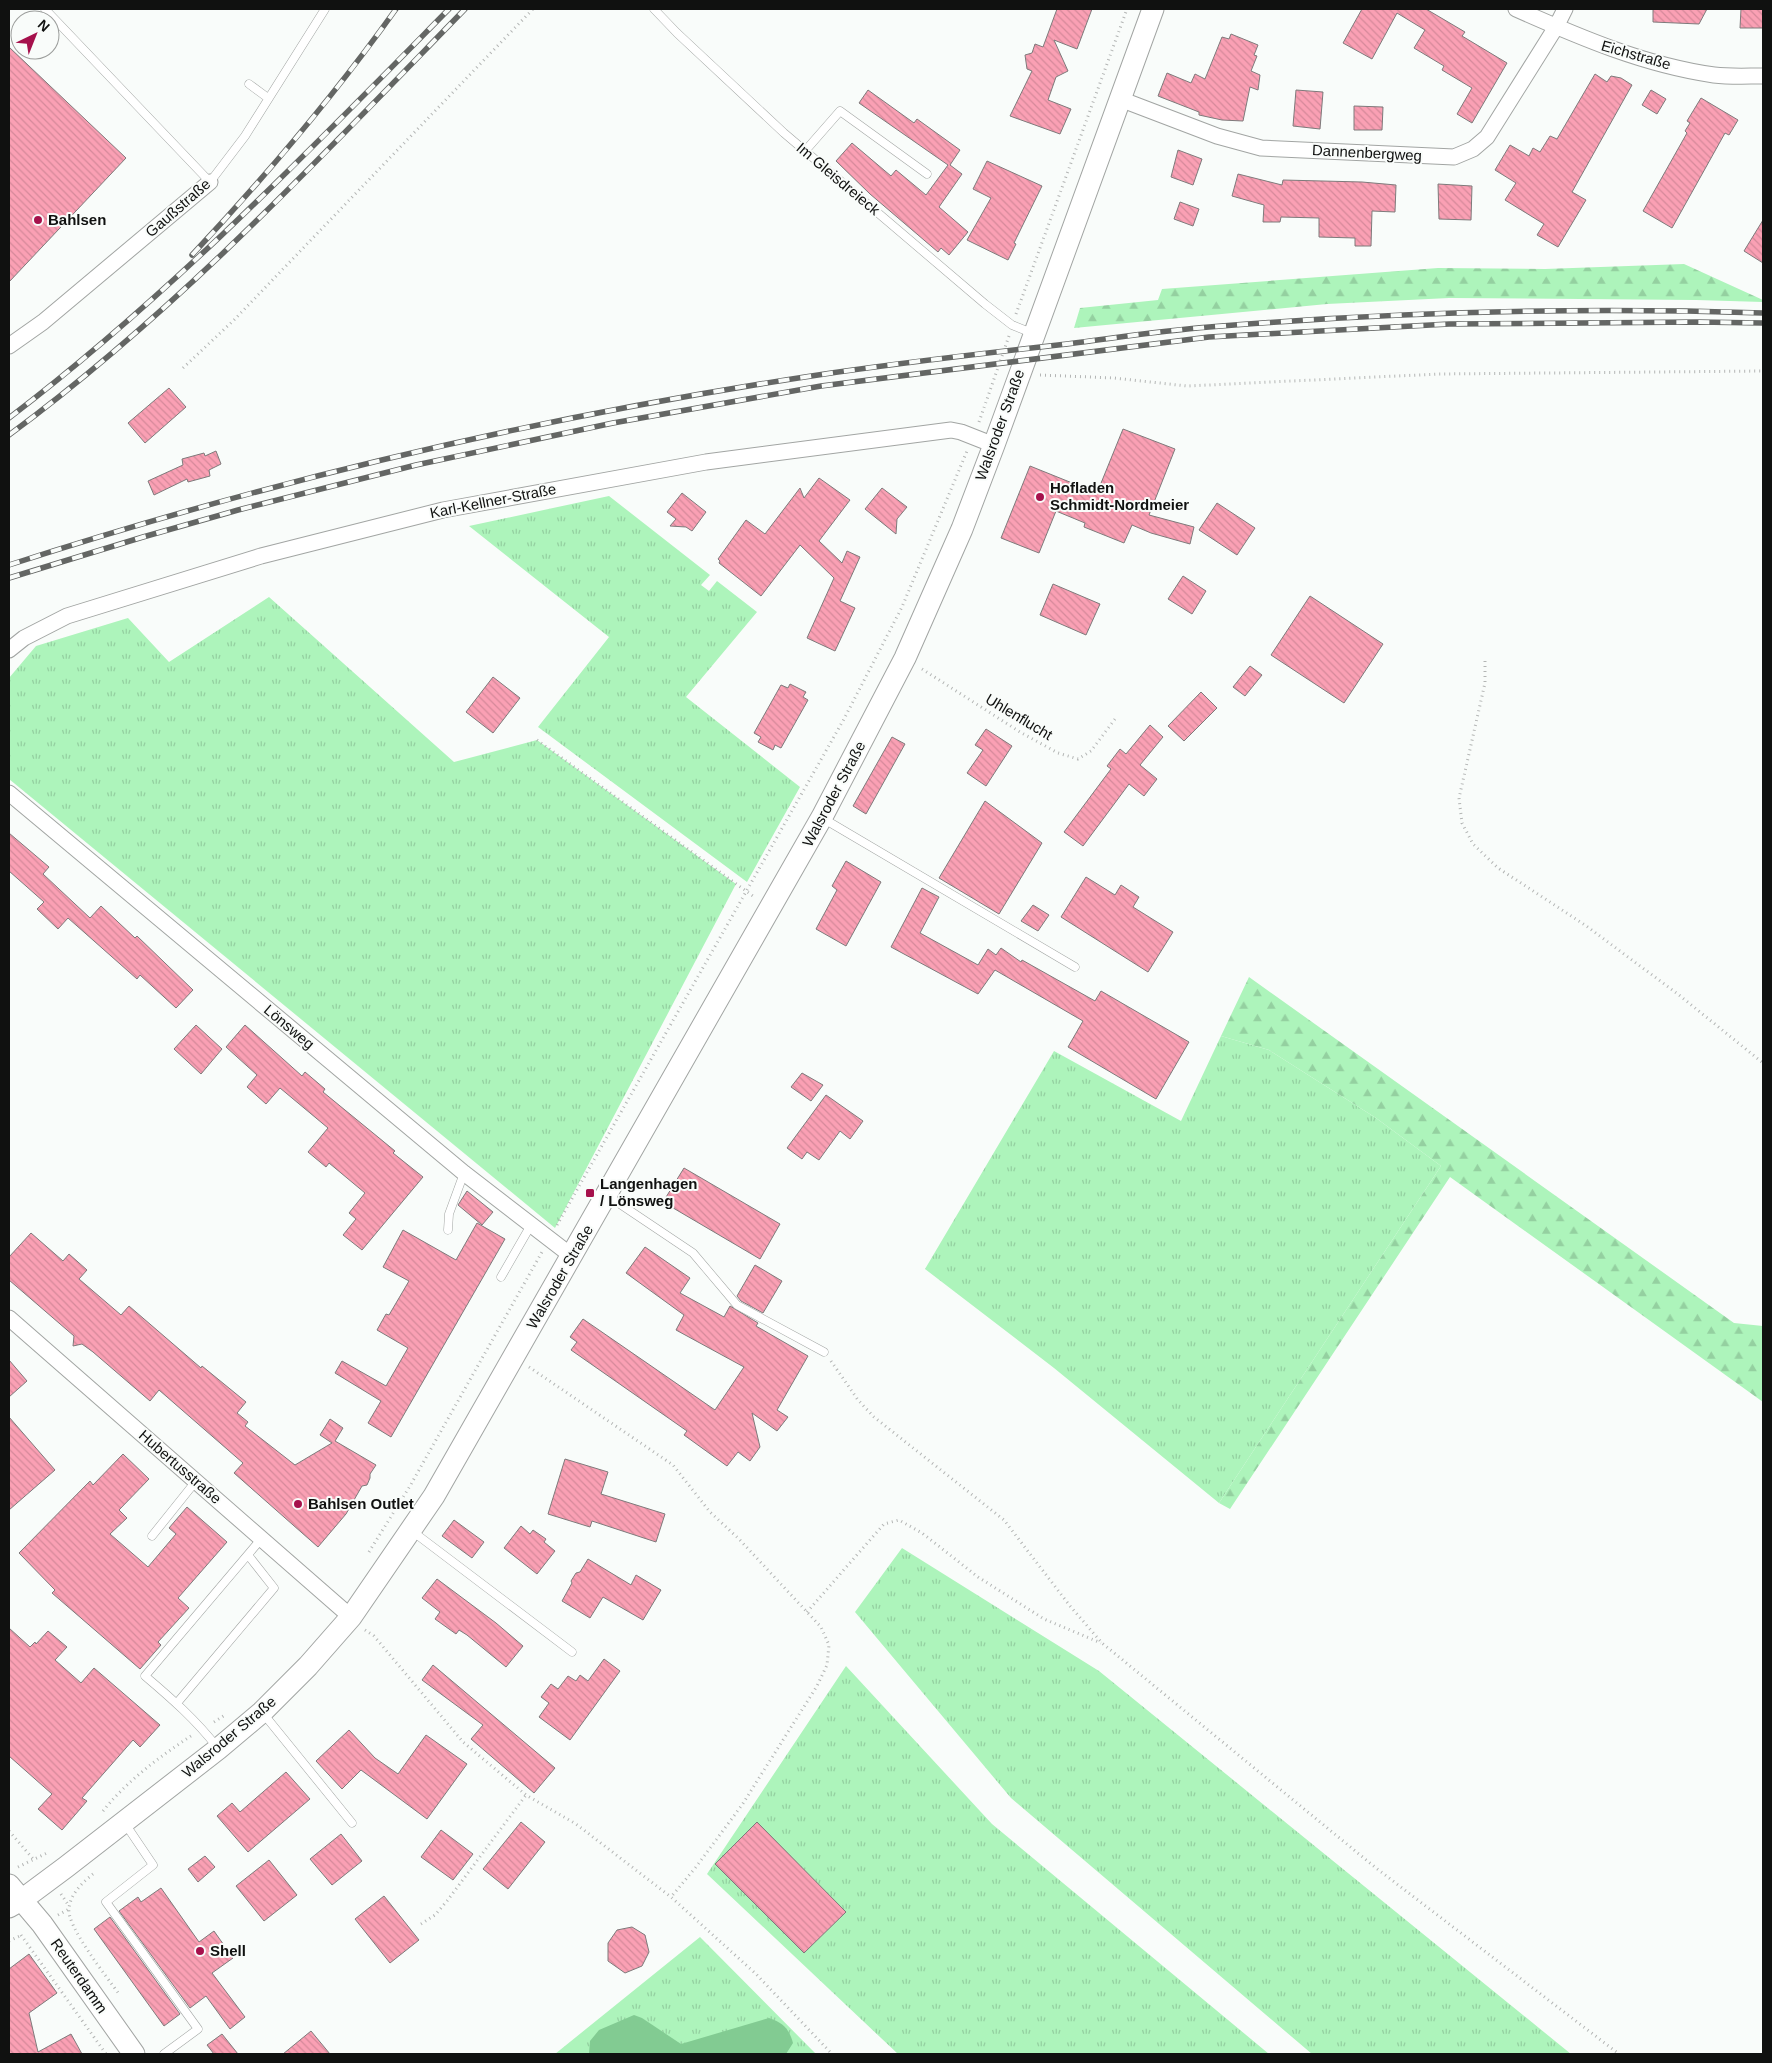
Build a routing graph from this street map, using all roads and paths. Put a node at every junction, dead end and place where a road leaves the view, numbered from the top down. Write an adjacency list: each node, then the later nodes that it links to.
1 (46, 9): 16 (lane)
2 (325, 9): 12 (lane, Gaußstraße)
3 (533, 9): 20 (path)
4 (654, 9): 14 (lane, Im Gleisdreieck)
5 (1127, 9): 17 (path)
6 (1153, 9): 13 (street, Walsroder Straße)
7 (1516, 9): 9 (street, Eichstraße)
8 (1565, 9): 9 (street, Dannenbergweg)
9 (1556, 26): 10 (street, Eichstraße); 13 (street, Dannenbergweg)
10 (1763, 76)
11 (249, 84): 12 (lane)
12 (268, 98): 16 (lane, Gaußstraße)
13 (1120, 99): 18 (street, Walsroder Straße)
14 (805, 151): 15 (lane); 17 (lane, Im Gleisdreieck)
15 (927, 174)
16 (210, 182): 19 (street, Gaußstraße)
17 (1012, 325): 18 (lane, Im Gleisdreieck); 23 (path)
18 (1034, 334): 21 (street, Walsroder Straße)
19 (9, 346)
20 (183, 368)
21 (1021, 370): 22 (path); 24 (street, Walsroder Straße)
22 (1763, 371)
23 (974, 437): 24 (street, Karl-Kellner-Straße); 25 (street, Karl-Kellner-Straße); 32 (path)
24 (994, 445): 26 (street, Walsroder Straße)
25 (9, 650)
26 (905, 658): 28 (path, Uhlenflucht); 31 (street, Walsroder Straße)
27 (1485, 662): 35 (path)
28 (1115, 719)
29 (537, 740): 32 (path)
30 (9, 793): 36 (street, Lönsweg)
31 (822, 818): 33 (street, Walsroder Straße); 34 (lane)
32 (746, 890): 33 (path); 40 (path)
33 (771, 909): 37 (street, Walsroder Straße)
34 (1075, 967)
35 (1763, 1063)
36 (464, 1173): 38 (street, Lönsweg); 39 (lane)
37 (606, 1195): 41 (street, Walsroder Straße); 44 (lane)
38 (531, 1225): 40 (street, Lönsweg); 42 (lane)
39 (448, 1230)
40 (550, 1239): 41 (street, Lönsweg); 50 (path)
41 (573, 1257): 45 (street, Walsroder Straße)
42 (501, 1277)
43 (9, 1318): 46 (street, Hubertusstraße)
44 (824, 1352): 54 (path)
45 (513, 1358): 47 (street, Walsroder Straße); 52 (path)
46 (196, 1481): 48 (lane); 49 (street, Hubertusstraße)
47 (412, 1531): 53 (street, Walsroder Straße); 55 (lane)
48 (152, 1536)
49 (262, 1538): 51 (lane); 53 (street, Hubertusstraße)
50 (368, 1553)
51 (248, 1556): 56 (lane); 56 (lane)
52 (807, 1612): 54 (path); 69 (path)
53 (351, 1617): 58 (street, Walsroder Straße); 61 (path)
54 (1102, 1644): 78 (path)
55 (572, 1652)
56 (177, 1703): 59 (lane)
57 (232, 1710): 59 (path)
58 (262, 1712): 60 (street, Walsroder Straße); 64 (lane)
59 (203, 1729): 60 (lane); 62 (path)
60 (218, 1749): 63 (street, Walsroder Straße)
61 (526, 1795): 69 (path); 71 (path)
62 (98, 1818)
63 (124, 1822): 68 (street, Walsroder Straße); 76 (lane)
64 (352, 1823)
65 (10, 1834): 67 (path)
66 (52, 1851): 67 (path)
67 (34, 1860): 68 (path)
68 (14, 1889): 75 (street, Reuterdamm)
69 (671, 1897): 77 (path)
70 (69, 1909): 73 (path)
71 (422, 1924)
72 (21, 1935): 74 (path)
73 (122, 1999)
74 (106, 2054)
75 (134, 2054)
76 (164, 2054)
77 (832, 2054)
78 (1619, 2054)

